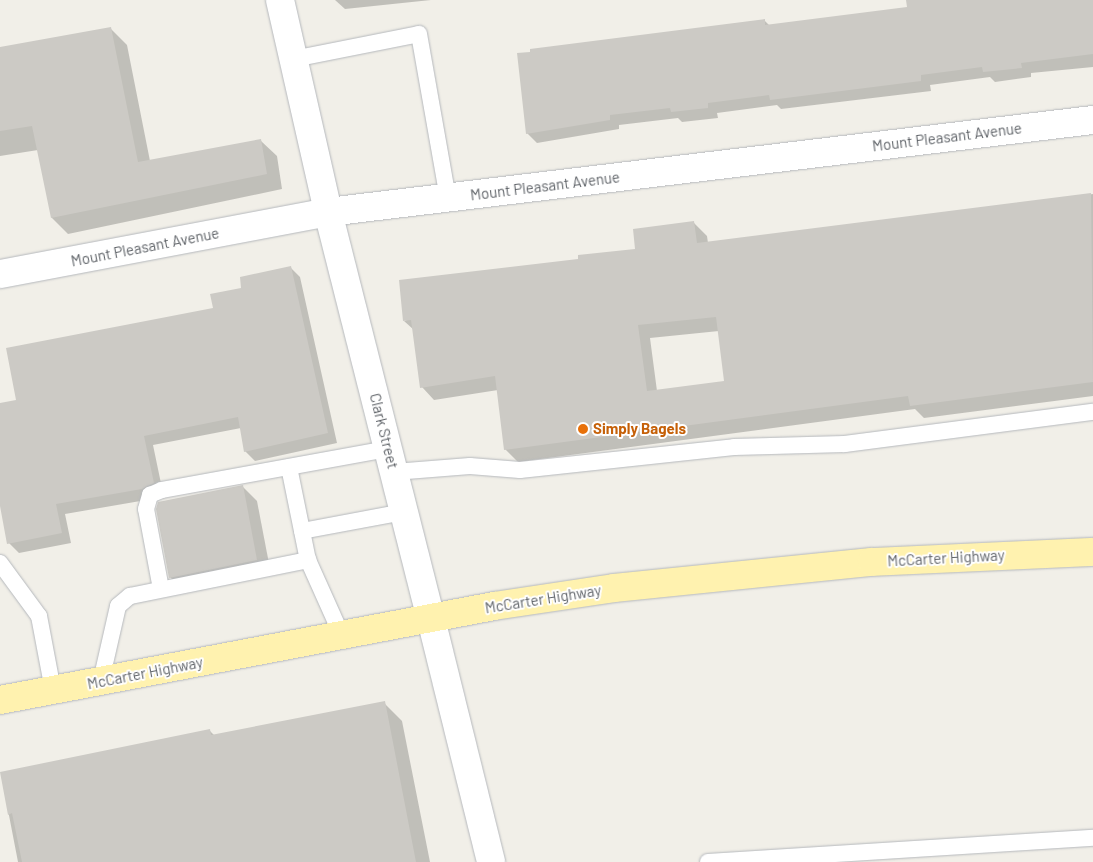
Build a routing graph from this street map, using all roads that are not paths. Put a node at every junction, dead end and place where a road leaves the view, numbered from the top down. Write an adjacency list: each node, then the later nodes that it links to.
1 (280, 0): 2 (street, Clark Street)
2 (293, 58): 4 (lane); 5 (street, Clark Street)
3 (1093, 120): 4 (street, Mount Pleasant Avenue)
4 (448, 198): 5 (street, Mount Pleasant Avenue)
5 (328, 212): 6 (street, Mount Pleasant Avenue); 8 (street, Clark Street)
6 (0, 274)
7 (1093, 412): 8 (lane)
8 (391, 461): 9 (lane); 10 (street, Clark Street)
9 (289, 467): 11 (lane); 15 (lane)
10 (404, 512): 11 (lane); 16 (street, Clark Street)
11 (302, 531): 13 (lane)
12 (1093, 552): 16 (main road, McCarter Highway)
13 (308, 560): 15 (lane); 17 (lane)
14 (0, 563): 19 (lane)
15 (161, 589): 18 (lane)
16 (431, 618): 17 (main road, McCarter Highway); 22 (street, Clark Street)
17 (342, 636): 18 (main road, McCarter Highway)
18 (101, 681): 19 (main road, McCarter Highway)
19 (53, 690): 20 (main road, McCarter Highway)
20 (0, 700)
21 (1093, 838): 23 (lane)
22 (491, 862)
23 (708, 862)

